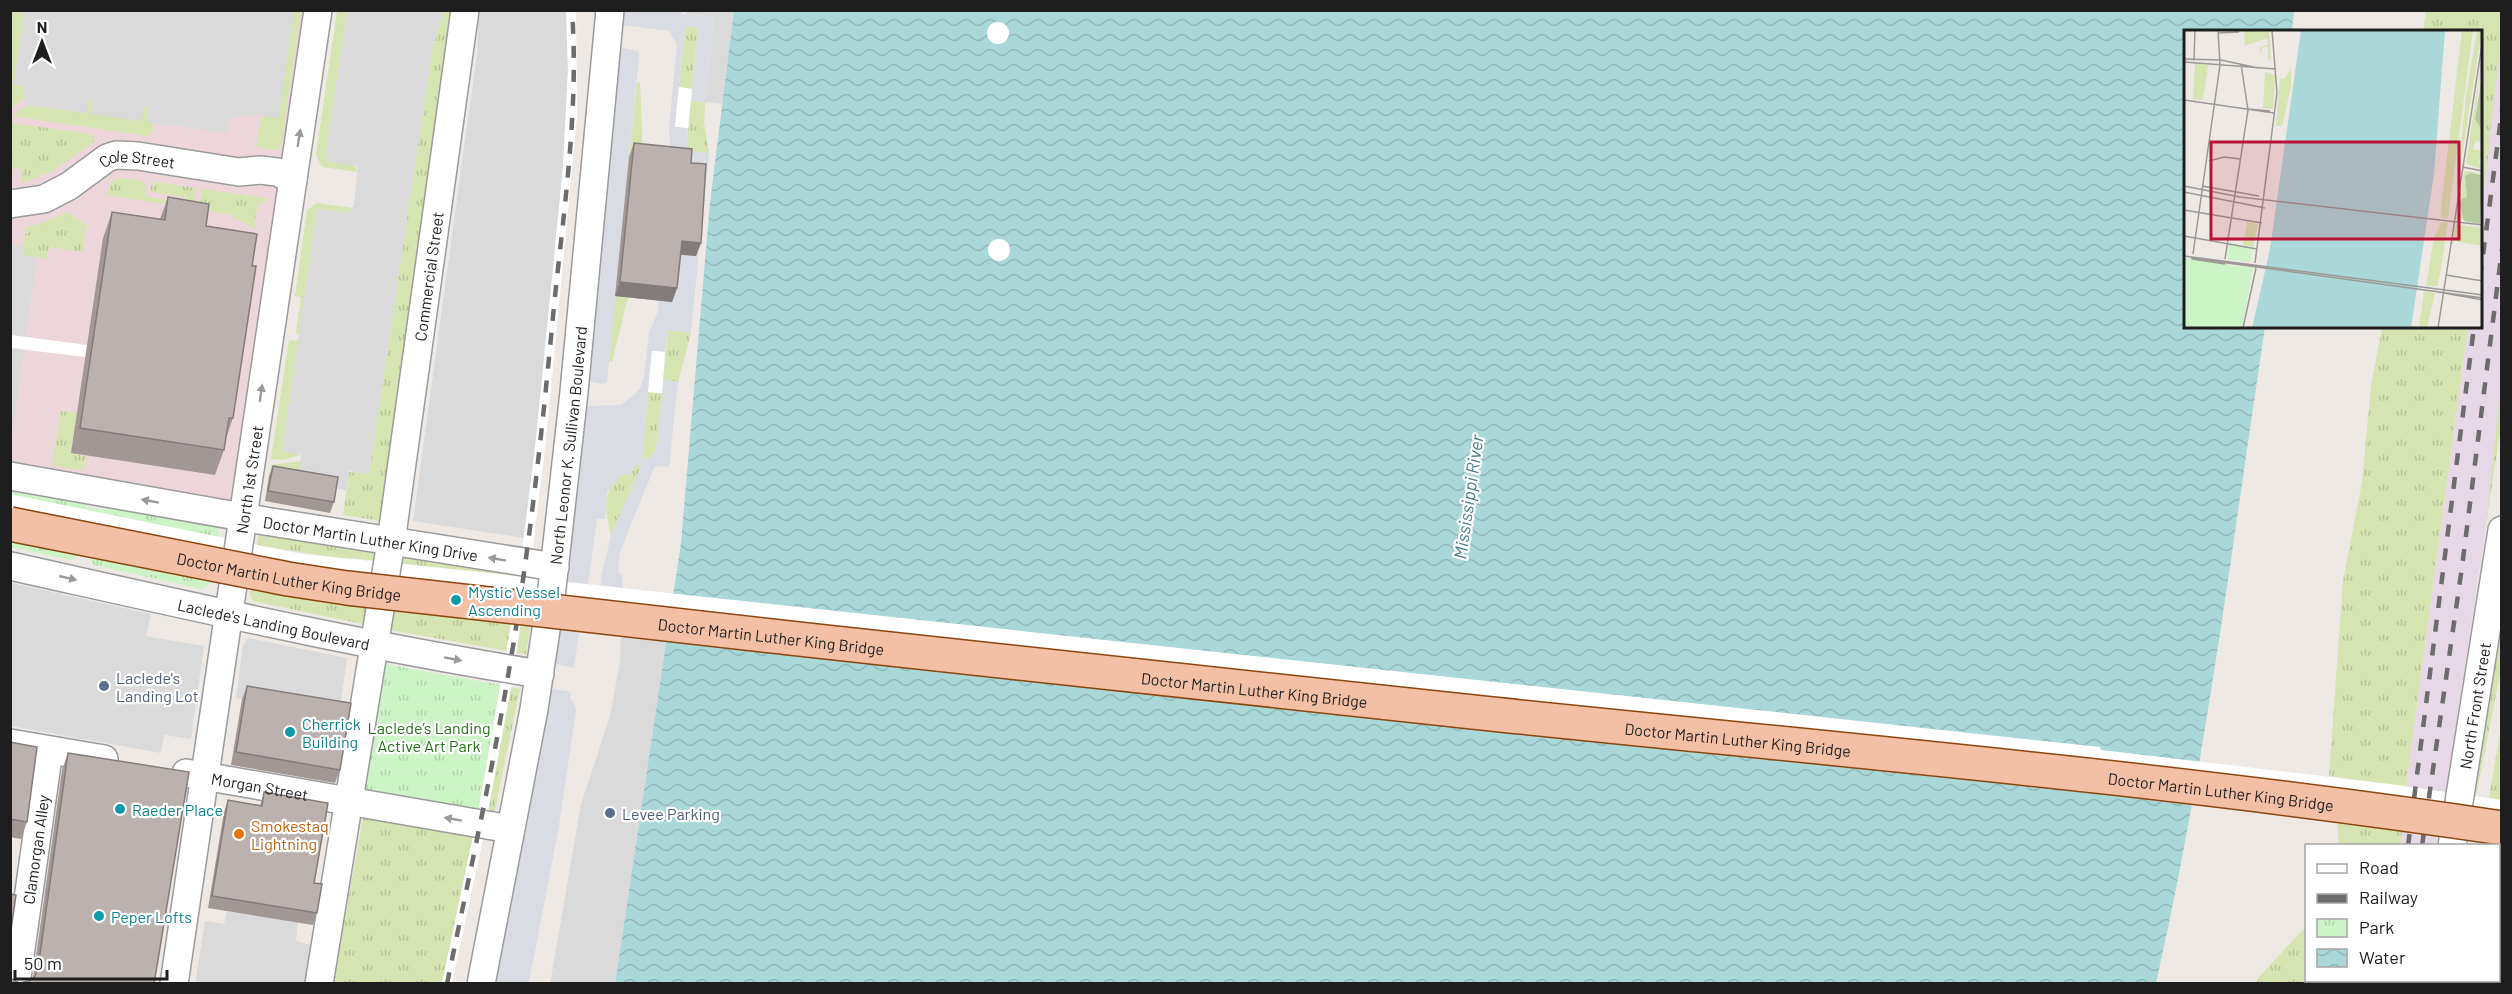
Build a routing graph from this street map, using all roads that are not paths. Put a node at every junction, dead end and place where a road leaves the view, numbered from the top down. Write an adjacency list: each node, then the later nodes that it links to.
1 (318, 10): 4 (street, North 1st Street, one-way to 1)
2 (465, 10): 11 (street, Commercial Street)
3 (610, 10): 13 (street, North Leonor K. Sullivan Boulevard)
4 (293, 180): 5 (street, Cole Street); 8 (street, North 1st Street, one-way to 4)
5 (10, 204)
6 (10, 476): 8 (street, Doctor Martin Luther King Drive, one-way to 6)
7 (10, 506): 23 (main road, Doctor Martin Luther King Bridge)
8 (243, 518): 11 (street, Doctor Martin Luther King Drive); 14 (street, North 1st Street)
9 (10, 524): 24 (main road, Doctor Martin Luther King Bridge, bridge)
10 (2502, 530): 26 (street, North Front Street)
11 (391, 542): 13 (street, Doctor Martin Luther King Drive, one-way to 11); 15 (street, Commercial Street)
12 (10, 566): 14 (street, Laclede's Landing Boulevard, one-way to 14)
13 (555, 567): 16 (street, North Leonor K. Sullivan Boulevard)
14 (228, 614): 15 (street, Laclede's Landing Boulevard); 21 (street, North 1st Street)
15 (373, 644): 16 (street, Laclede's Landing Boulevard, one-way to 16); 22 (street, Commercial Street)
16 (540, 674): 25 (street, North Leonor K. Sullivan Boulevard)
17 (10, 743): 18 (street)
18 (49, 750): 19 (street); 27 (street, Clamorgan Alley)
19 (129, 764)
20 (163, 769): 21 (street, Morgan Street)
21 (205, 776): 22 (street, Morgan Street); 28 (street, North 1st Street)
22 (348, 801): 25 (street, Morgan Street, one-way to 22); 29 (street, Commercial Street)
23 (2502, 808)
24 (2502, 828)
25 (510, 829): 30 (street, North Leonor K. Sullivan Boulevard)
26 (2452, 844)
27 (16, 984)
28 (174, 984)
29 (319, 984)
30 (481, 984)

